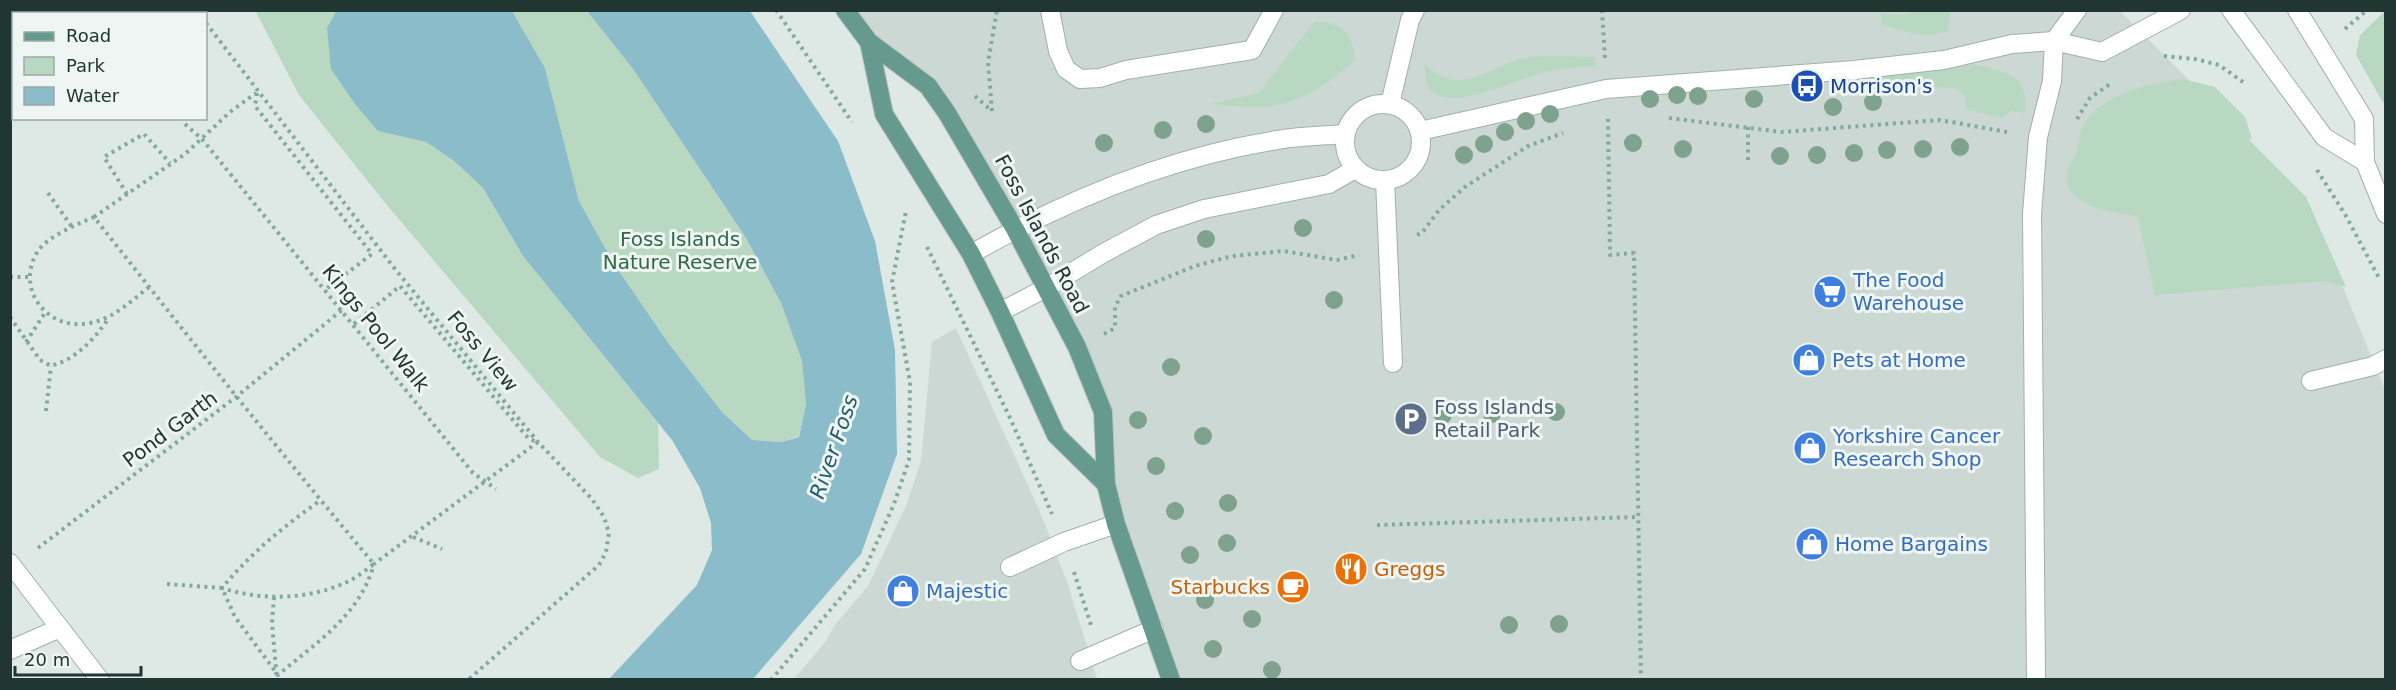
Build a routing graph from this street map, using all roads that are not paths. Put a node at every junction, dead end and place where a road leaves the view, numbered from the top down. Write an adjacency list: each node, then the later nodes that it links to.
1 (845, 10): 10 (main road, Foss Islands Road)
2 (1050, 10): 3 (street)
3 (1274, 10)
4 (2077, 10): 9 (street)
5 (2181, 10): 9 (street)
6 (2230, 10): 14 (street)
7 (2297, 10): 14 (street)
8 (1407, 14): 11 (street)
9 (2054, 41): 12 (street); 35 (street)
10 (868, 42): 18 (main road, Foss Islands Road); 19 (main road, Foss Islands Road)
11 (1390, 104): 12 (street); 13 (street)
12 (1420, 131): 16 (street)
13 (1345, 134): 15 (street); 18 (street)
14 (2366, 162): 17 (street)
15 (1355, 169): 16 (street); 20 (street)
16 (1385, 180): 23 (street)
17 (2385, 214)
18 (1015, 229): 19 (street); 20 (main road, Foss Islands Road)
19 (970, 254): 21 (main road, Foss Islands Road)
20 (1046, 288): 21 (street); 25 (main road, Foss Islands Road)
21 (1000, 312): 25 (main road, Foss Islands Road)
22 (2385, 359): 24 (street)
23 (1393, 363)
24 (2311, 381)
25 (1106, 484): 26 (main road, Foss Islands Road)
26 (1116, 524): 28 (street); 30 (main road, Foss Islands Road)
27 (12, 565): 29 (street)
28 (1010, 567)
29 (60, 628): 31 (street); 33 (street)
30 (1154, 629): 32 (street); 34 (main road, Foss Islands Road)
31 (10, 650)
32 (1080, 661)
33 (100, 680)
34 (1171, 680)
35 (2036, 680)

